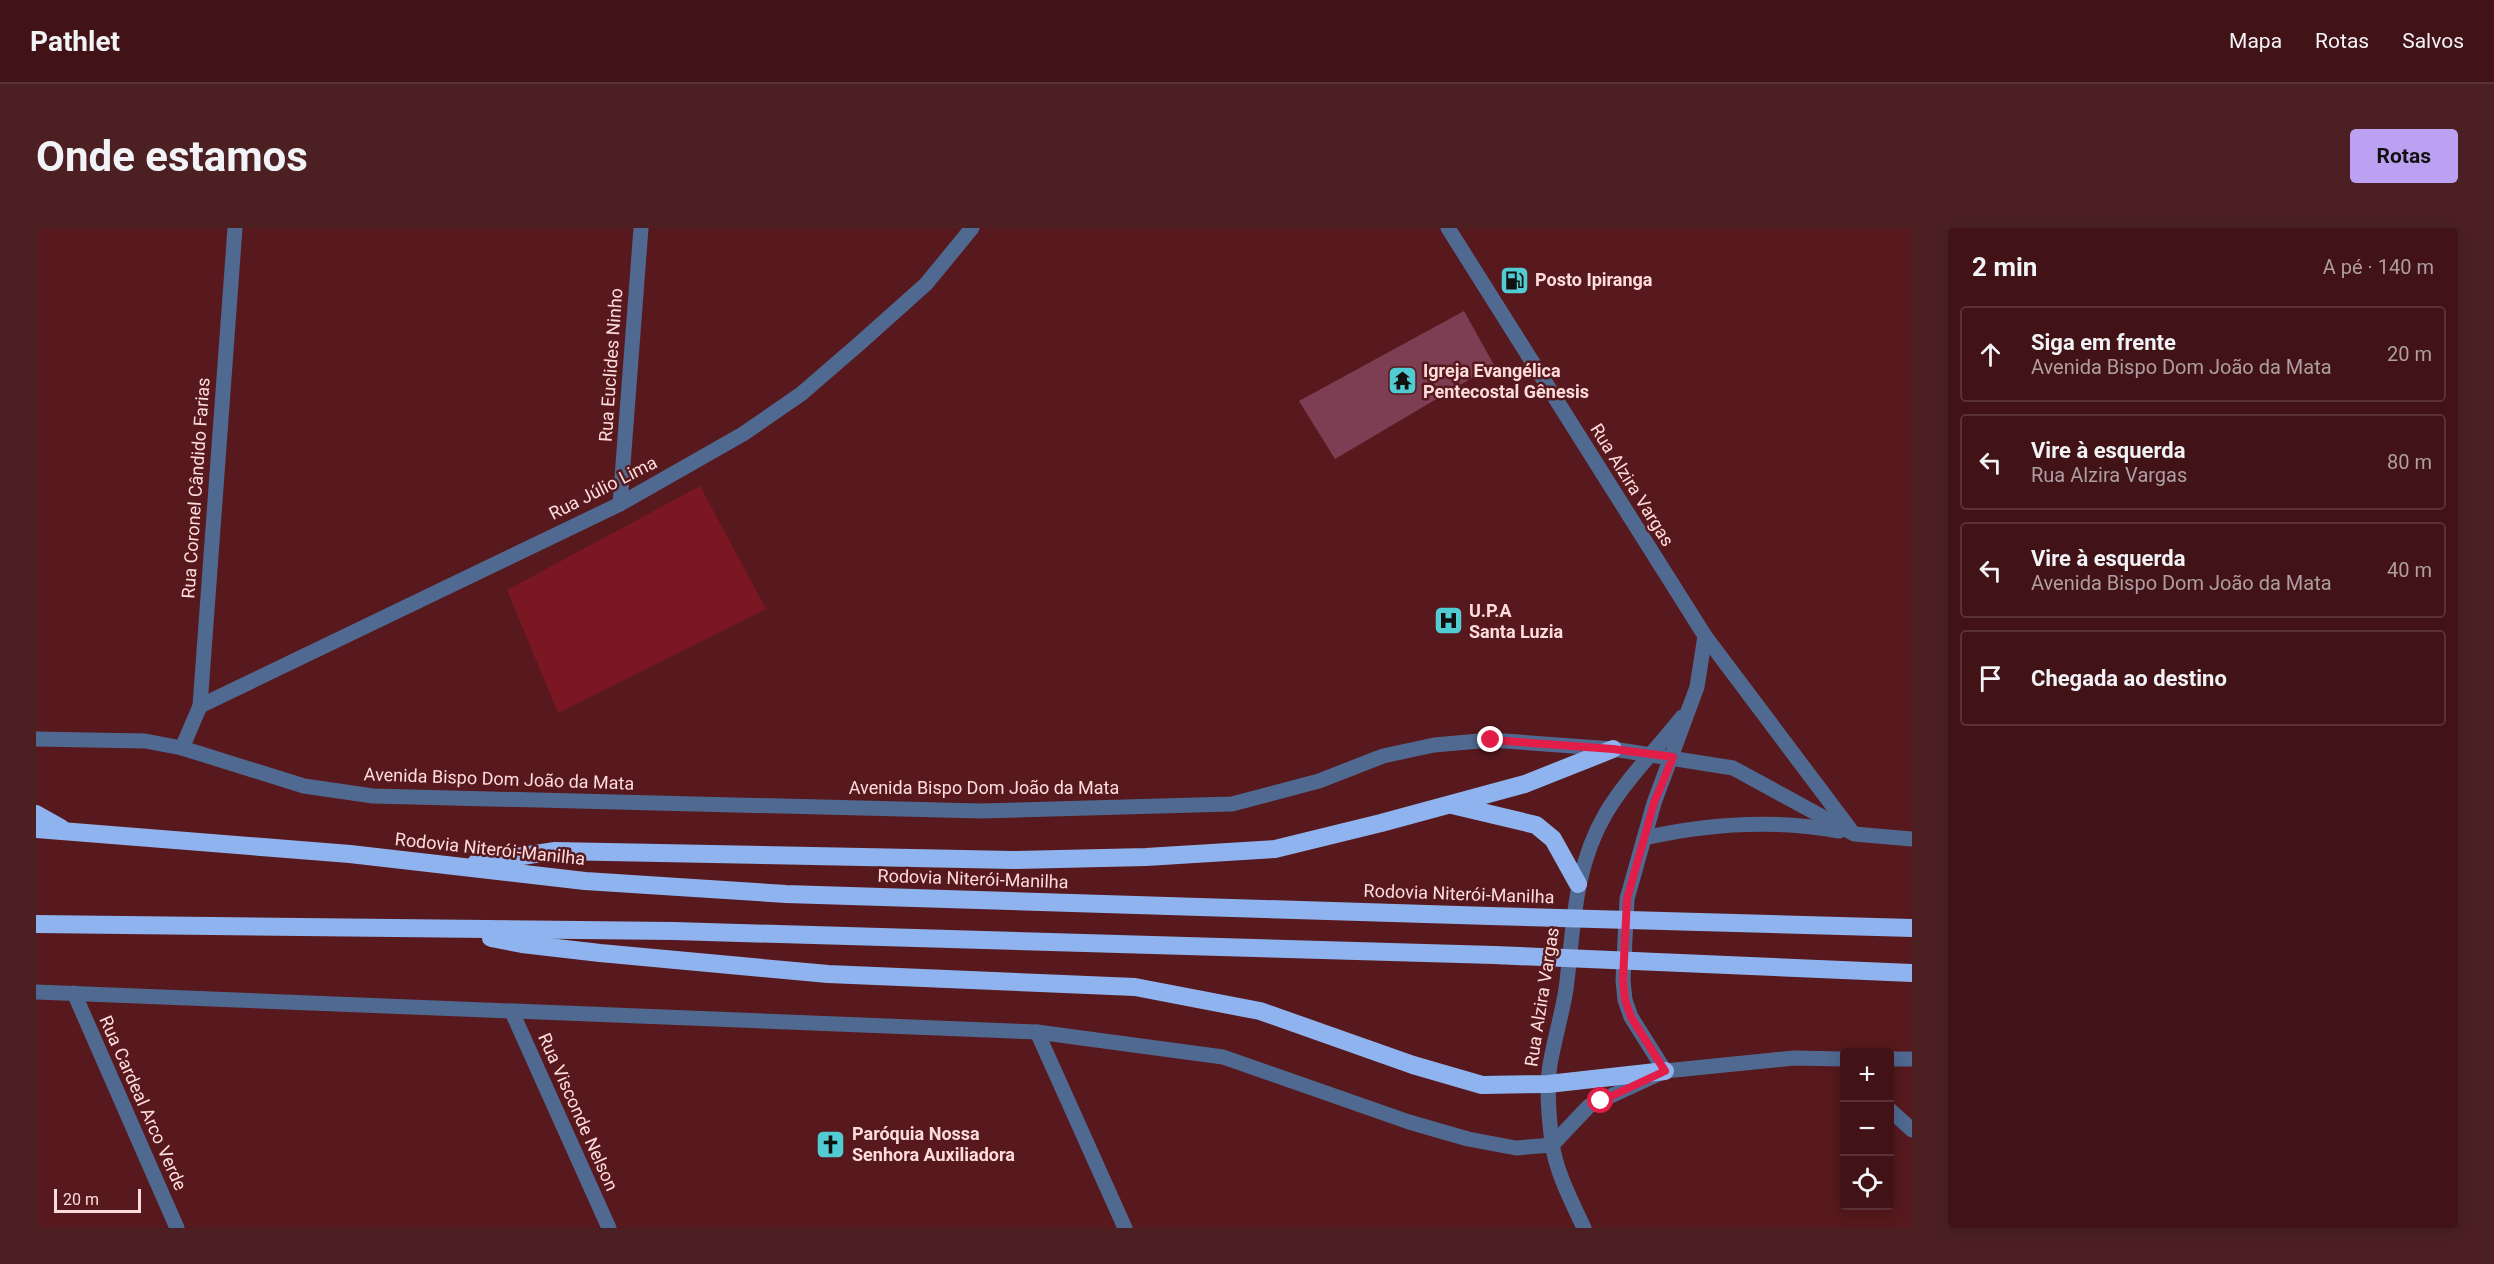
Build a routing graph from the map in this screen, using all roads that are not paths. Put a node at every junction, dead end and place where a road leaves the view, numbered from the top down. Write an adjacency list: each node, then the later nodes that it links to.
1 (235, 228): 7 (street, Rua Coronel Cândido Farias)
2 (641, 228): 5 (street, Rua Euclides Ninho)
3 (972, 228): 5 (street, Rua Júlio Lima)
4 (1448, 228): 6 (street, Rua Alzira Vargas)
5 (620, 504): 7 (street, Rua Júlio Lima)
6 (1705, 636): 8 (street, Rua Alzira Vargas); 18 (street)
7 (200, 706): 10 (street, Rua Coronel Cândido Farias)
8 (1688, 709): 12 (street, Rua Alzira Vargas); 13 (street, Rua Alzira Vargas)
9 (36, 739): 10 (street, Avenida Bispo Dom João da Mata)
10 (182, 748): 11 (street, Avenida Bispo Dom João da Mata)
11 (1613, 749): 12 (street, Avenida Bispo Dom João da Mata); 14 (highway)
12 (1652, 755): 13 (street, Avenida Bispo Dom João da Mata); 22 (street, Rua Alzira Vargas)
13 (1673, 757): 18 (street, Avenida Bispo Dom João da Mata); 19 (street, Rua Alzira Vargas)
14 (1446, 804): 21 (highway); 22 (highway)
15 (36, 814): 17 (highway)
16 (36, 829): 17 (highway, Rodovia Niterói-Manilha)
17 (65, 830): 21 (highway, Rodovia Niterói-Manilha)
18 (1854, 834): 19 (street); 20 (street, Avenida Bispo Dom João da Mata)
19 (1644, 838): 34 (street, Rua Alzira Vargas)
20 (1912, 839)
21 (451, 866): 24 (highway, Rodovia Niterói-Manilha, bridge)
22 (1578, 884): 35 (street, Rua Alzira Vargas)
23 (36, 924): 25 (highway)
24 (1912, 928)
25 (448, 930): 26 (highway, bridge); 35 (highway)
26 (1912, 973)
27 (36, 992): 28 (street)
28 (74, 993): 29 (street); 39 (street, Rua Cardeal Arco Verde)
29 (512, 1012): 30 (street); 40 (street, Rua Visconde Nelson)
30 (1037, 1032): 38 (street); 41 (street)
31 (1894, 1059): 32 (street)
32 (1912, 1059)
33 (1840, 1062): 34 (street)
34 (1665, 1071): 35 (highway); 38 (street)
35 (1548, 1084): 38 (street, Rua Alzira Vargas)
36 (1894, 1114): 37 (street)
37 (1912, 1130)
38 (1552, 1145): 42 (street, Rua Alzira Vargas)
39 (177, 1228)
40 (609, 1228)
41 (1125, 1228)
42 (1584, 1228)

